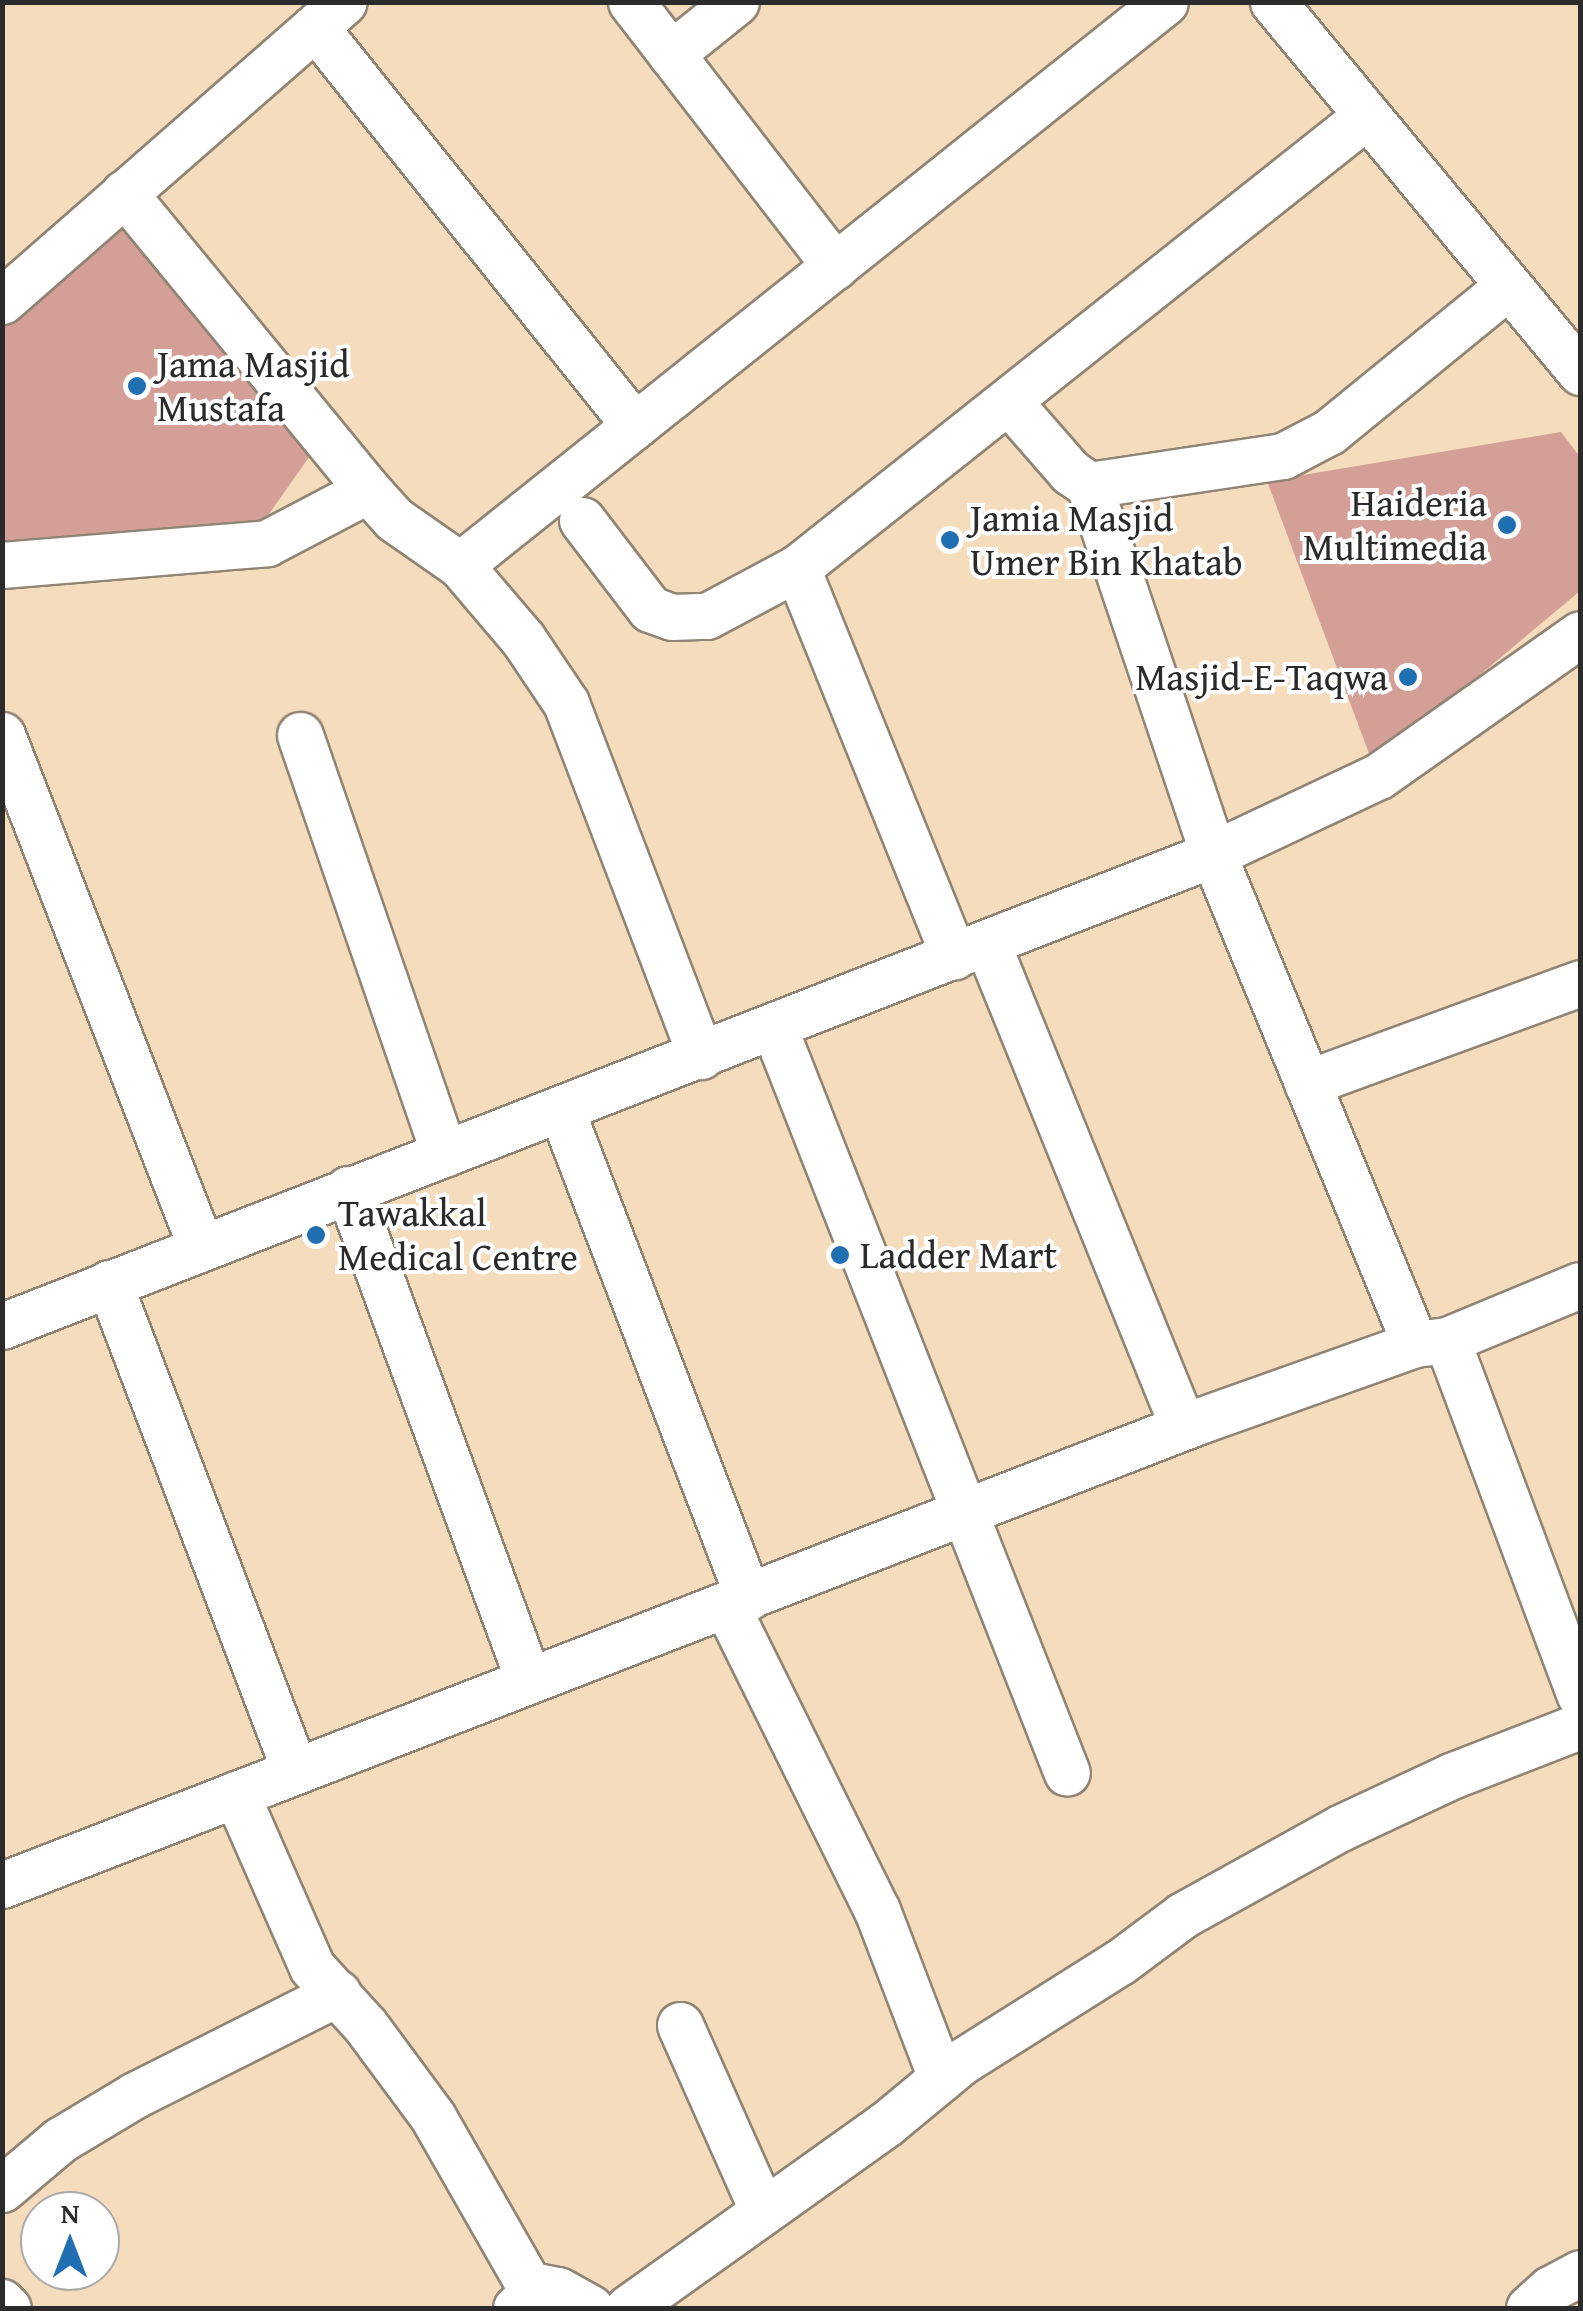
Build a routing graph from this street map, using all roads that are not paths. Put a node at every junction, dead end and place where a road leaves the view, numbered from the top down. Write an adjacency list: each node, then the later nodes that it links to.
1 (631, 2): 6 (street)
2 (736, 2): 6 (street)
3 (1166, 2): 9 (street)
4 (1273, 2): 7 (street)
5 (330, 14): 8 (street); 14 (street)
6 (671, 54): 9 (street)
7 (1366, 116): 10 (street); 13 (street)
8 (124, 193): 11 (street); 16 (street)
9 (835, 266): 14 (street)
10 (1508, 286): 12 (street); 15 (street)
11 (5, 295)
12 (1580, 372)
13 (1010, 402): 15 (street); 20 (street)
14 (635, 426): 19 (street)
15 (1090, 485): 24 (street)
16 (368, 490): 18 (street); 19 (street)
17 (582, 520): 20 (street)
18 (2, 565)
19 (460, 566): 28 (street)
20 (797, 568): 25 (street)
21 (1580, 634): 24 (street)
22 (2, 735): 33 (street)
23 (300, 735): 31 (street)
24 (1213, 854): 25 (street); 29 (street)
25 (970, 949): 27 (street); 38 (street)
26 (1580, 983): 29 (street)
27 (774, 1027): 28 (street); 39 (street)
28 (701, 1056): 30 (street)
29 (1306, 1084): 37 (street)
30 (561, 1109): 31 (street); 40 (street)
31 (444, 1154): 32 (street)
32 (348, 1189): 33 (street); 41 (street)
33 (201, 1247): 34 (street)
34 (109, 1283): 36 (street); 44 (street)
35 (1580, 1286): 37 (street)
36 (2, 1326)
37 (1431, 1342): 38 (street); 42 (street)
38 (1184, 1428): 39 (street)
39 (962, 1514): 40 (street); 45 (street)
40 (737, 1601): 41 (street); 50 (street)
41 (528, 1680): 44 (street)
42 (1580, 1695)
43 (1580, 1726): 50 (street)
44 (295, 1771): 46 (street)
45 (1067, 1774)
46 (236, 1794): 47 (street); 48 (street)
47 (2, 1885)
48 (338, 1994): 51 (street); 54 (street)
49 (680, 2025): 52 (street)
50 (941, 2078): 52 (street)
51 (2, 2189)
52 (762, 2211): 58 (street)
53 (1580, 2273): 59 (street)
54 (525, 2300): 57 (street)
55 (2, 2302): 56 (street)
56 (8, 2308)
57 (590, 2308)
58 (628, 2308)
59 (1529, 2308)

